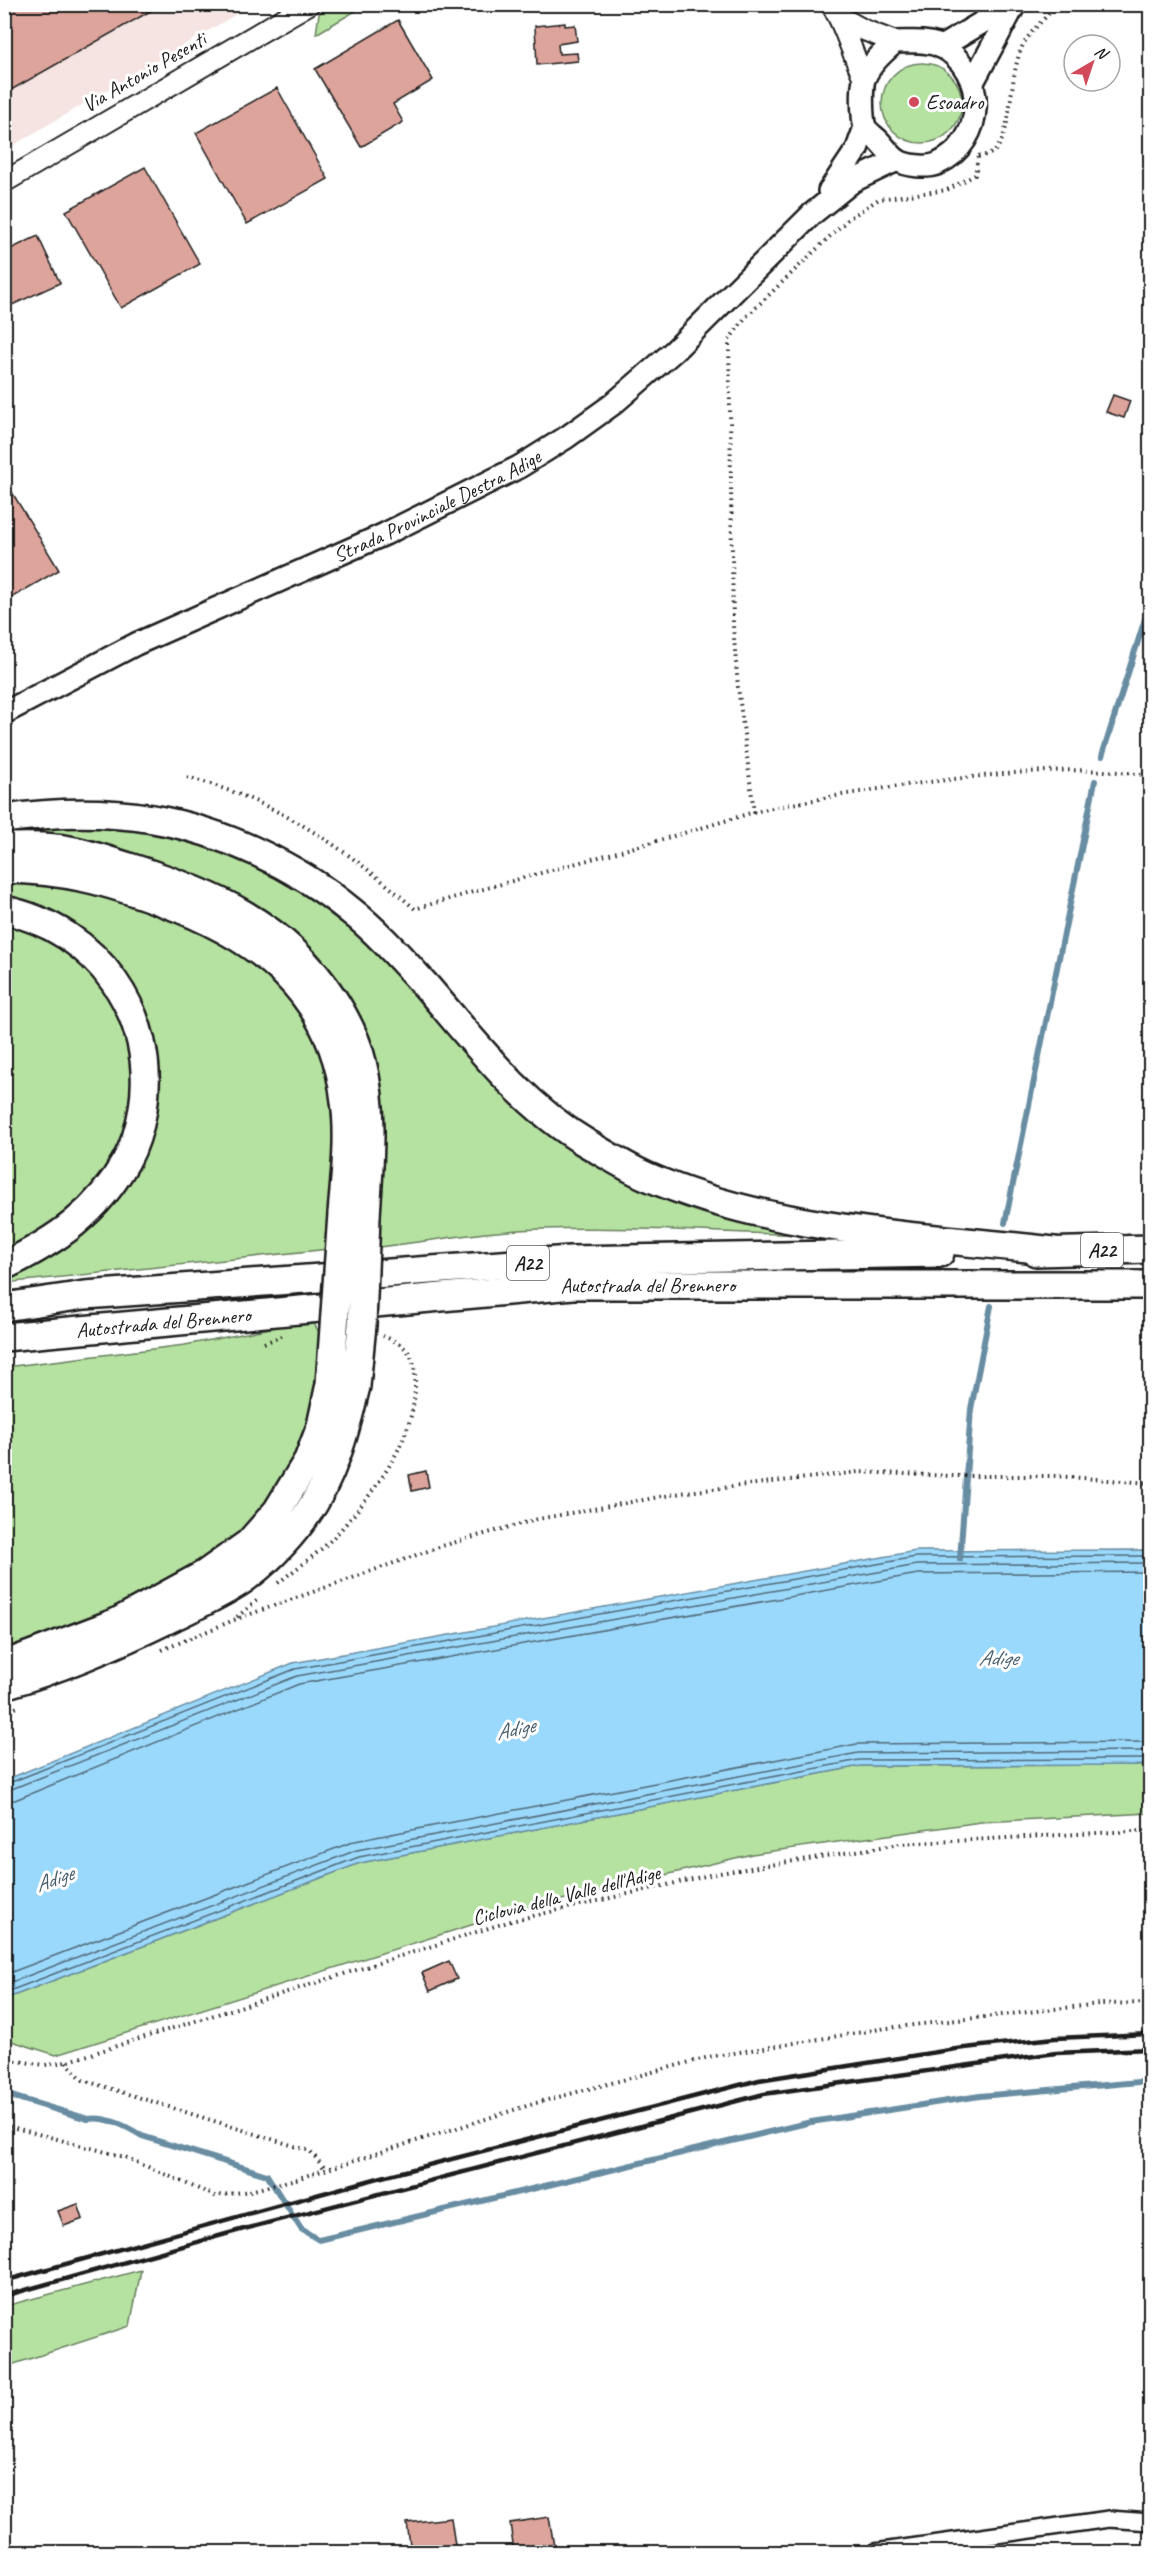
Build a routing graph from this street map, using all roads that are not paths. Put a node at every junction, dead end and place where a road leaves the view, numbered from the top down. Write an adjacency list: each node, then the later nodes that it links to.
1 (309, 4): 10 (street, Via Antonio Pesenti)
2 (1014, 4): 5 (main road); 7 (main road)
3 (835, 11): 4 (street); 6 (street)
4 (895, 42): 5 (main road); 6 (main road)
5 (941, 47): 7 (main road)
6 (864, 78): 8 (main road)
7 (973, 82): 9 (main road)
8 (865, 127): 9 (main road); 11 (main road, Strada Provinciale Destra Adige)
9 (897, 160): 11 (main road, Strada Provinciale Destra Adige)
10 (4, 182)
11 (812, 214): 12 (main road, Strada Provinciale Destra Adige)
12 (4, 713)
13 (4, 819): 19 (highway)
14 (4, 847): 17 (highway)
15 (4, 869): 17 (highway)
16 (4, 910): 20 (highway)
17 (354, 1215): 26 (highway, bridge)
18 (1150, 1249): 19 (highway, Autostrada del Brennero / A22)
19 (1054, 1251): 22 (highway, Autostrada del Brennero / A22)
20 (4, 1266)
21 (1150, 1285): 23 (highway, Autostrada del Brennero / A22)
22 (4, 1307)
23 (150, 1324): 24 (highway, Autostrada del Brennero / A22); 25 (highway)
24 (4, 1337)
25 (4, 1352)
26 (343, 1385): 27 (highway); 28 (highway)
27 (4, 1665)
28 (4, 1685)
29 (1150, 2522): 30 (street)
30 (875, 2553)

